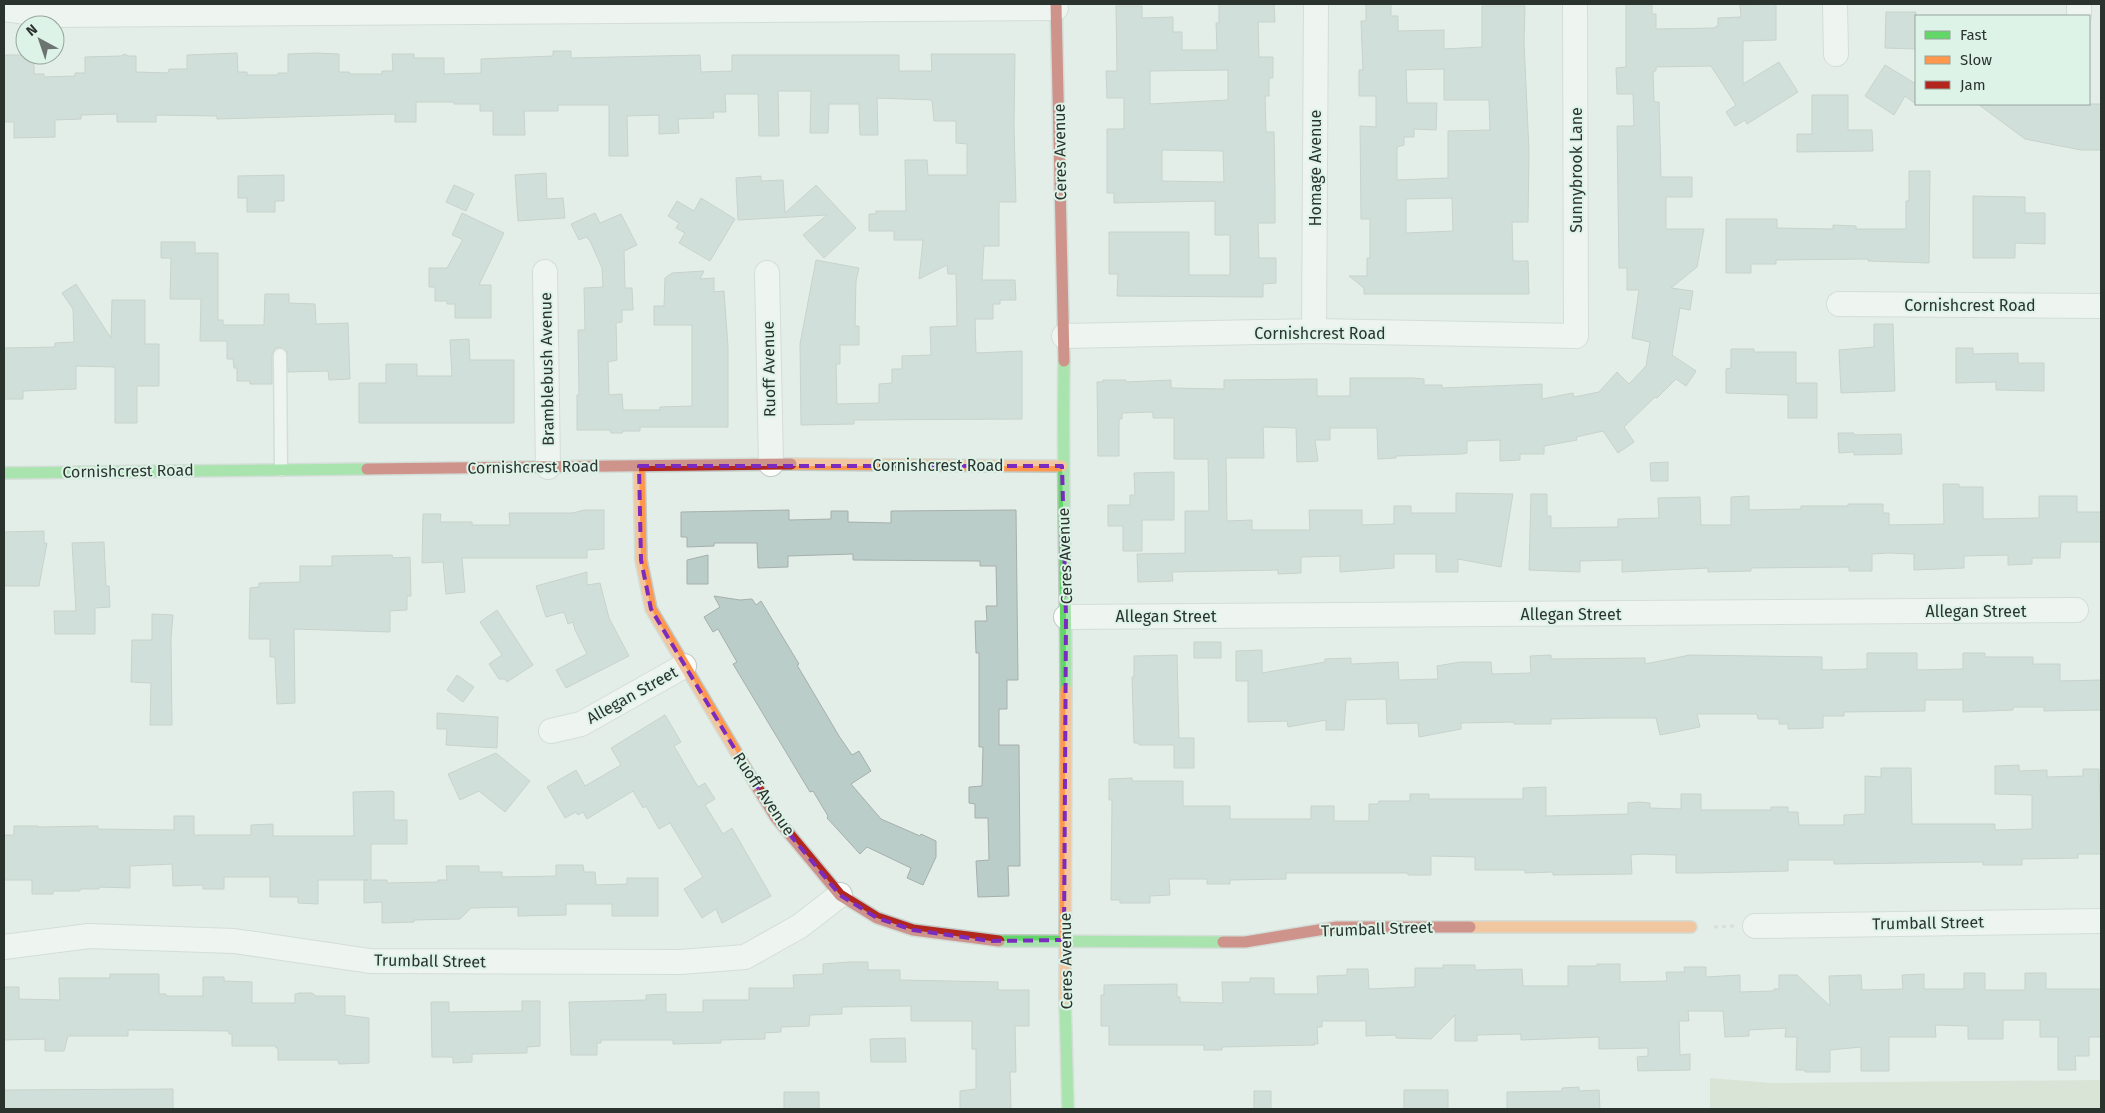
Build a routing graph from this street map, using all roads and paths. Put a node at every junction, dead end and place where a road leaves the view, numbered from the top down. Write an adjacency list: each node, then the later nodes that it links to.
1 (1316, 4): 11 (street, Homage Avenue)
2 (1575, 4): 13 (street, Sunnybrook Lane)
3 (1835, 4): 6 (street)
4 (1056, 6): 5 (street); 12 (street, Ceres Avenue)
5 (4, 9)
6 (1836, 54)
7 (545, 272): 18 (street, Bramblebush Avenue)
8 (767, 274): 15 (street, Ruoff Avenue)
9 (1839, 304): 10 (street, Cornishcrest Road)
10 (2101, 306)
11 (1314, 332): 12 (street, Cornishcrest Road); 13 (street, Cornishcrest Road)
12 (1064, 336): 17 (street, Ceres Avenue)
13 (1576, 336)
14 (280, 355): 19 (lane)
15 (771, 464): 16 (street, Cornishcrest Road); 17 (street, Cornishcrest Road)
16 (639, 466): 18 (street, Cornishcrest Road); 23 (street, Ruoff Avenue)
17 (1062, 466): 22 (street, Ceres Avenue)
18 (548, 467): 19 (street, Cornishcrest Road)
19 (281, 470): 20 (street, Cornishcrest Road)
20 (4, 473)
21 (2076, 610): 22 (street, Allegan Street)
22 (1066, 617): 29 (street, Ceres Avenue)
23 (684, 666): 24 (street, Allegan Street); 25 (street, Ruoff Avenue)
24 (551, 731)
25 (840, 895): 29 (street, Ruoff Avenue); 30 (street, Trumball Street)
26 (2101, 921): 27 (street, Trumball Street)
27 (1755, 926): 28 (path)
28 (1691, 927): 29 (street, Trumball Street)
29 (1064, 940): 31 (street, Ceres Avenue)
30 (4, 947)
31 (1068, 1109)

